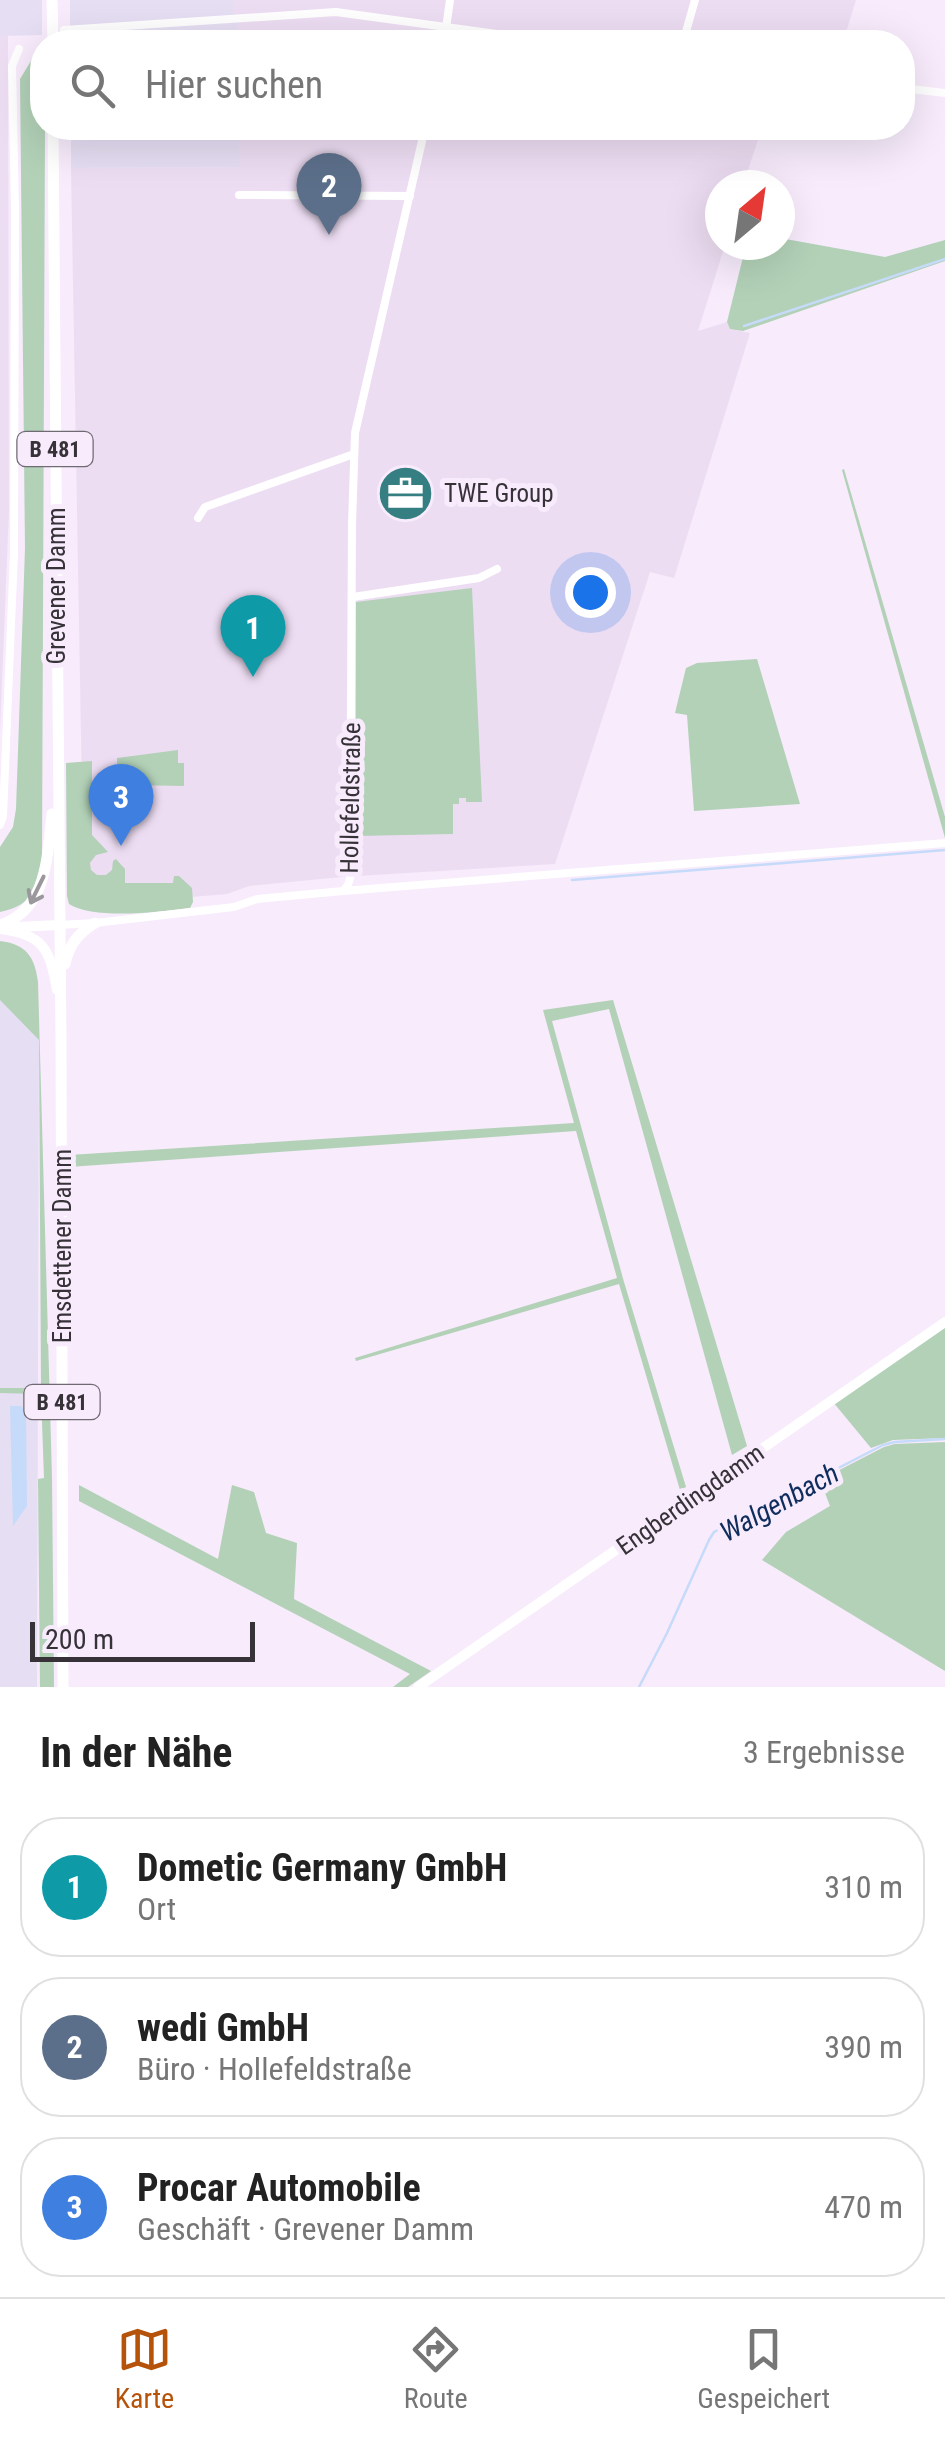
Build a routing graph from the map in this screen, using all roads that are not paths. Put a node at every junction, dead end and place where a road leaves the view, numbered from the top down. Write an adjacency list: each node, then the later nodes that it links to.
1 (52, 0): 5 (main road)
2 (450, 0): 4 (street)
3 (695, 0): 8 (street)
4 (446, 28): 6 (street); 7 (street)
5 (53, 30)
6 (64, 30)
7 (462, 30)
8 (686, 30)
9 (19, 49): 19 (street)
10 (915, 90): 11 (street)
11 (945, 93)
12 (53, 140): 22 (main road, Grevener Damm / B 481)
13 (422, 140): 15 (street, Hollefeldstraße)
14 (240, 196): 15 (street)
15 (410, 196): 16 (street, Hollefeldstraße)
16 (354, 454): 17 (street); 21 (street, Hollefeldstraße)
17 (198, 518)
18 (0, 553): 19 (street)
19 (14, 553): 23 (street)
20 (497, 569): 21 (street)
21 (353, 597): 25 (street, Hollefeldstraße)
22 (58, 770): 27 (main road, Grevener Damm / B 481); 28 (main road, one-way to 28)
23 (0, 825)
24 (945, 844): 25 (street)
25 (343, 890): 26 (street, Hollefeldstraße)
26 (94, 924): 27 (street, Hollefeldstraße); 29 (main road)
27 (59, 925): 28 (street); 29 (main road, Emsdettener Damm / B 481)
28 (0, 927): 29 (street)
29 (60, 1008): 32 (main road, Emsdettener Damm / B 481)
30 (945, 1322): 31 (street, Engberdingdamm)
31 (434, 1676): 33 (street, Engberdingdamm); 34 (street)
32 (63, 1687)
33 (418, 1687)
34 (444, 1687)

